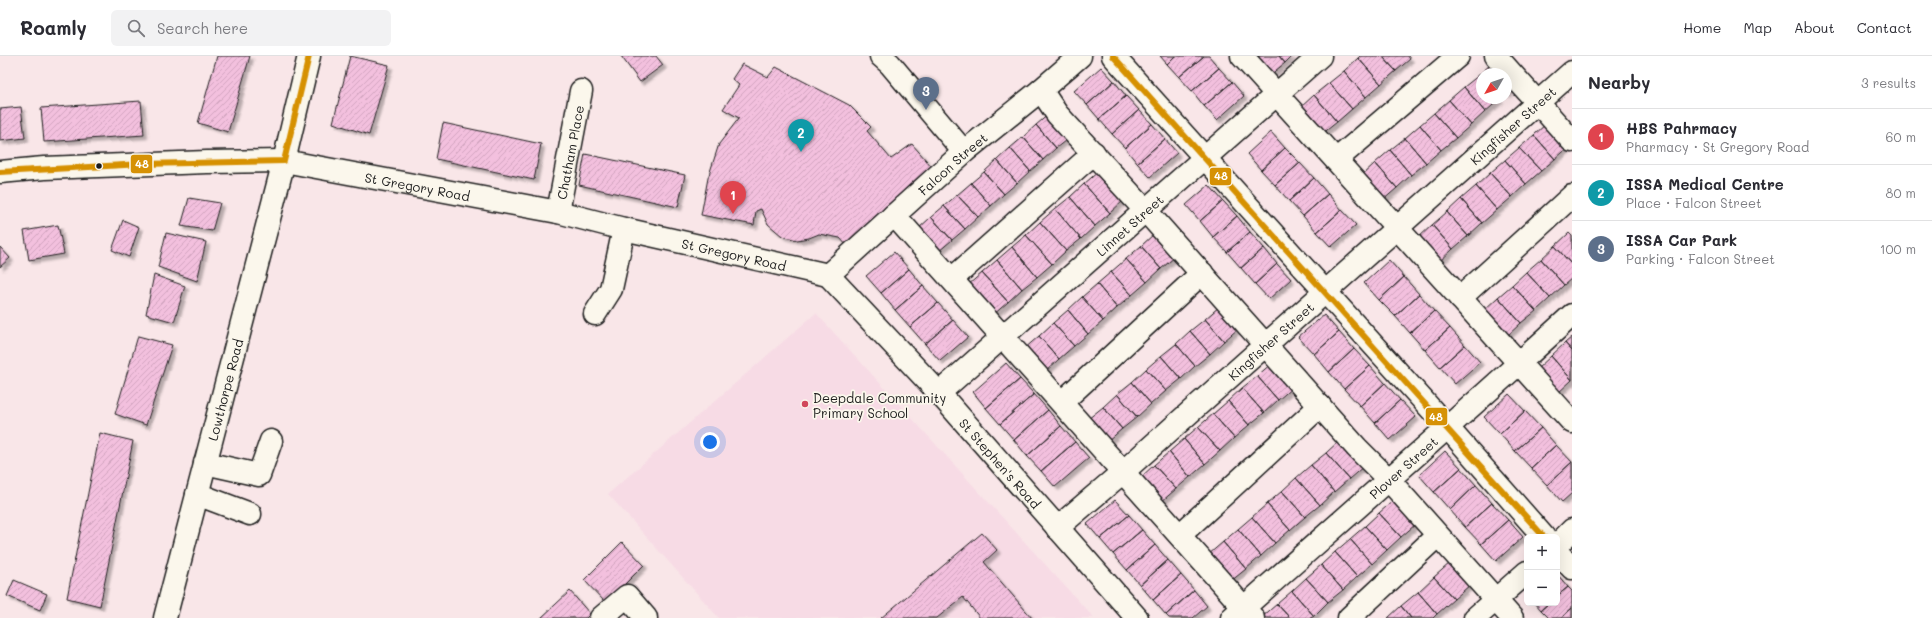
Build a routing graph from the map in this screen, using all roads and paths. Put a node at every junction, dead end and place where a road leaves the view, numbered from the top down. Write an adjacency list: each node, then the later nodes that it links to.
1 (309, 56): 19 (street, Lowthorpe Road)
2 (881, 56): 15 (street)
3 (1079, 56): 10 (street, Falcon Street)
4 (1113, 56): 17 (street)
5 (1242, 56): 12 (street)
6 (1320, 56): 12 (street, Linnet Street)
7 (1458, 56): 18 (street)
8 (1496, 56): 13 (street)
9 (1572, 72): 13 (street, Kingfisher Street)
10 (1041, 90): 15 (street, Falcon Street); 16 (street)
11 (580, 92): 23 (street, Chatham Place)
12 (1277, 94): 17 (street, Linnet Street); 18 (street)
13 (1538, 102): 14 (street); 25 (street, Kingfisher Street)
14 (1572, 141)
15 (964, 152): 24 (street, Falcon Street)
16 (1094, 153): 22 (street); 29 (street)
17 (1205, 158): 22 (street, Linnet Street); 30 (street)
18 (1336, 160): 25 (street)
19 (284, 161): 20 (street, St Gregory Road); 23 (street, St Gregory Road); 43 (street, Lowthorpe Road)
20 (0, 172)
21 (1572, 196): 31 (street)
22 (1146, 211): 27 (street); 34 (street, Linnet Street)
23 (558, 212): 26 (street, St Gregory Road)
24 (894, 215): 28 (street, Falcon Street); 29 (street)
25 (1397, 228): 30 (street, Kingfisher Street); 31 (street)
26 (624, 229): 28 (street, St Gregory Road); 32 (street)
27 (1202, 273): 35 (street); 38 (street)
28 (828, 274): 37 (street, St Stephen's Road)
29 (952, 279): 34 (street)
30 (1325, 292): 35 (street, Kingfisher Street); 41 (street)
31 (1460, 298): 36 (street)
32 (595, 314)
33 (1572, 315): 36 (street, Plover Street)
34 (1004, 336): 37 (street, Linnet Street); 38 (street)
35 (1266, 344): 39 (street); 44 (street, Kingfisher Street)
36 (1520, 363): 40 (street); 41 (street, Plover Street)
37 (939, 393): 48 (street, St Stephen's Road)
38 (1062, 402): 44 (street)
39 (1320, 406): 45 (street); 51 (street)
40 (1572, 421)
41 (1448, 428): 45 (street, Plover Street); 50 (street)
42 (271, 441): 43 (street)
43 (205, 463): 46 (street, Lowthorpe Road)
44 (1124, 471): 48 (street, Kingfisher Street); 51 (street)
45 (1388, 479): 52 (street); 58 (street, Plover Street)
46 (197, 494): 47 (street); 59 (street, Lowthorpe Road)
47 (250, 514)
48 (1057, 528): 62 (street, St Stephen's Road)
49 (1572, 530): 53 (street)
50 (1541, 534)
51 (1180, 535): 58 (street)
52 (1437, 536): 57 (street); 63 (street)
53 (1560, 542)
54 (1560, 555): 55 (street)
55 (1572, 568)
56 (1524, 575): 57 (street)
57 (1496, 600): 64 (street); 65 (street)
58 (1243, 614)
59 (165, 618)
60 (602, 618): 61 (street)
61 (646, 618)
62 (1137, 618)
63 (1349, 618)
64 (1475, 618)
65 (1512, 618)

